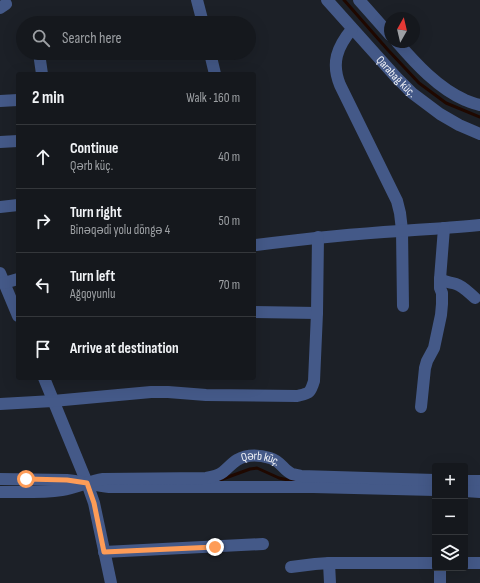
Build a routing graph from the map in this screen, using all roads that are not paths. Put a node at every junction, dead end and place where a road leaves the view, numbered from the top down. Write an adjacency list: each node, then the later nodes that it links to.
1 (197, 0): 4 (street)
2 (327, 0): 6 (street, Qarabağ küç.)
3 (360, 0): 5 (street)
4 (201, 16)
5 (384, 28)
6 (352, 29): 15 (street, Qarabağ küç.); 22 (street)
7 (403, 48): 14 (street)
8 (40, 60): 10 (street)
9 (212, 60): 11 (street)
10 (42, 72)
11 (215, 72)
12 (0, 100): 13 (street)
13 (16, 100)
14 (480, 105)
15 (480, 134)
16 (16, 141): 17 (street)
17 (0, 142)
18 (16, 205): 19 (street)
19 (0, 207)
20 (480, 225): 21 (street)
21 (444, 228): 22 (street); 27 (street)
22 (402, 230): 23 (street); 29 (street)
23 (318, 237): 24 (street); 32 (street)
24 (256, 245)
25 (2, 278): 26 (street); 30 (street)
26 (16, 279)
27 (440, 279): 28 (street); 36 (street)
28 (475, 298)
29 (403, 306)
30 (16, 311)
31 (256, 312): 32 (street)
32 (317, 313): 34 (street)
33 (45, 380): 34 (street)
34 (53, 401): 35 (street); 41 (street)
35 (0, 404)
36 (421, 407)
37 (0, 479): 41 (street, Qərb küç.)
38 (432, 480): 41 (street, Qərb küç.)
39 (468, 481): 40 (street)
40 (480, 481)
41 (87, 483): 42 (street, Qərb küç.); 44 (street, Qərb küç.); 47 (street)
42 (432, 490)
43 (468, 491): 45 (street)
44 (0, 492)
45 (480, 492)
46 (263, 544): 47 (street)
47 (104, 552): 54 (street)
48 (432, 562): 49 (street)
49 (329, 563): 52 (street); 55 (street)
50 (468, 563): 51 (street)
51 (480, 563)
52 (291, 567)
53 (440, 571): 56 (street)
54 (111, 583)
55 (330, 583)
56 (440, 583)

